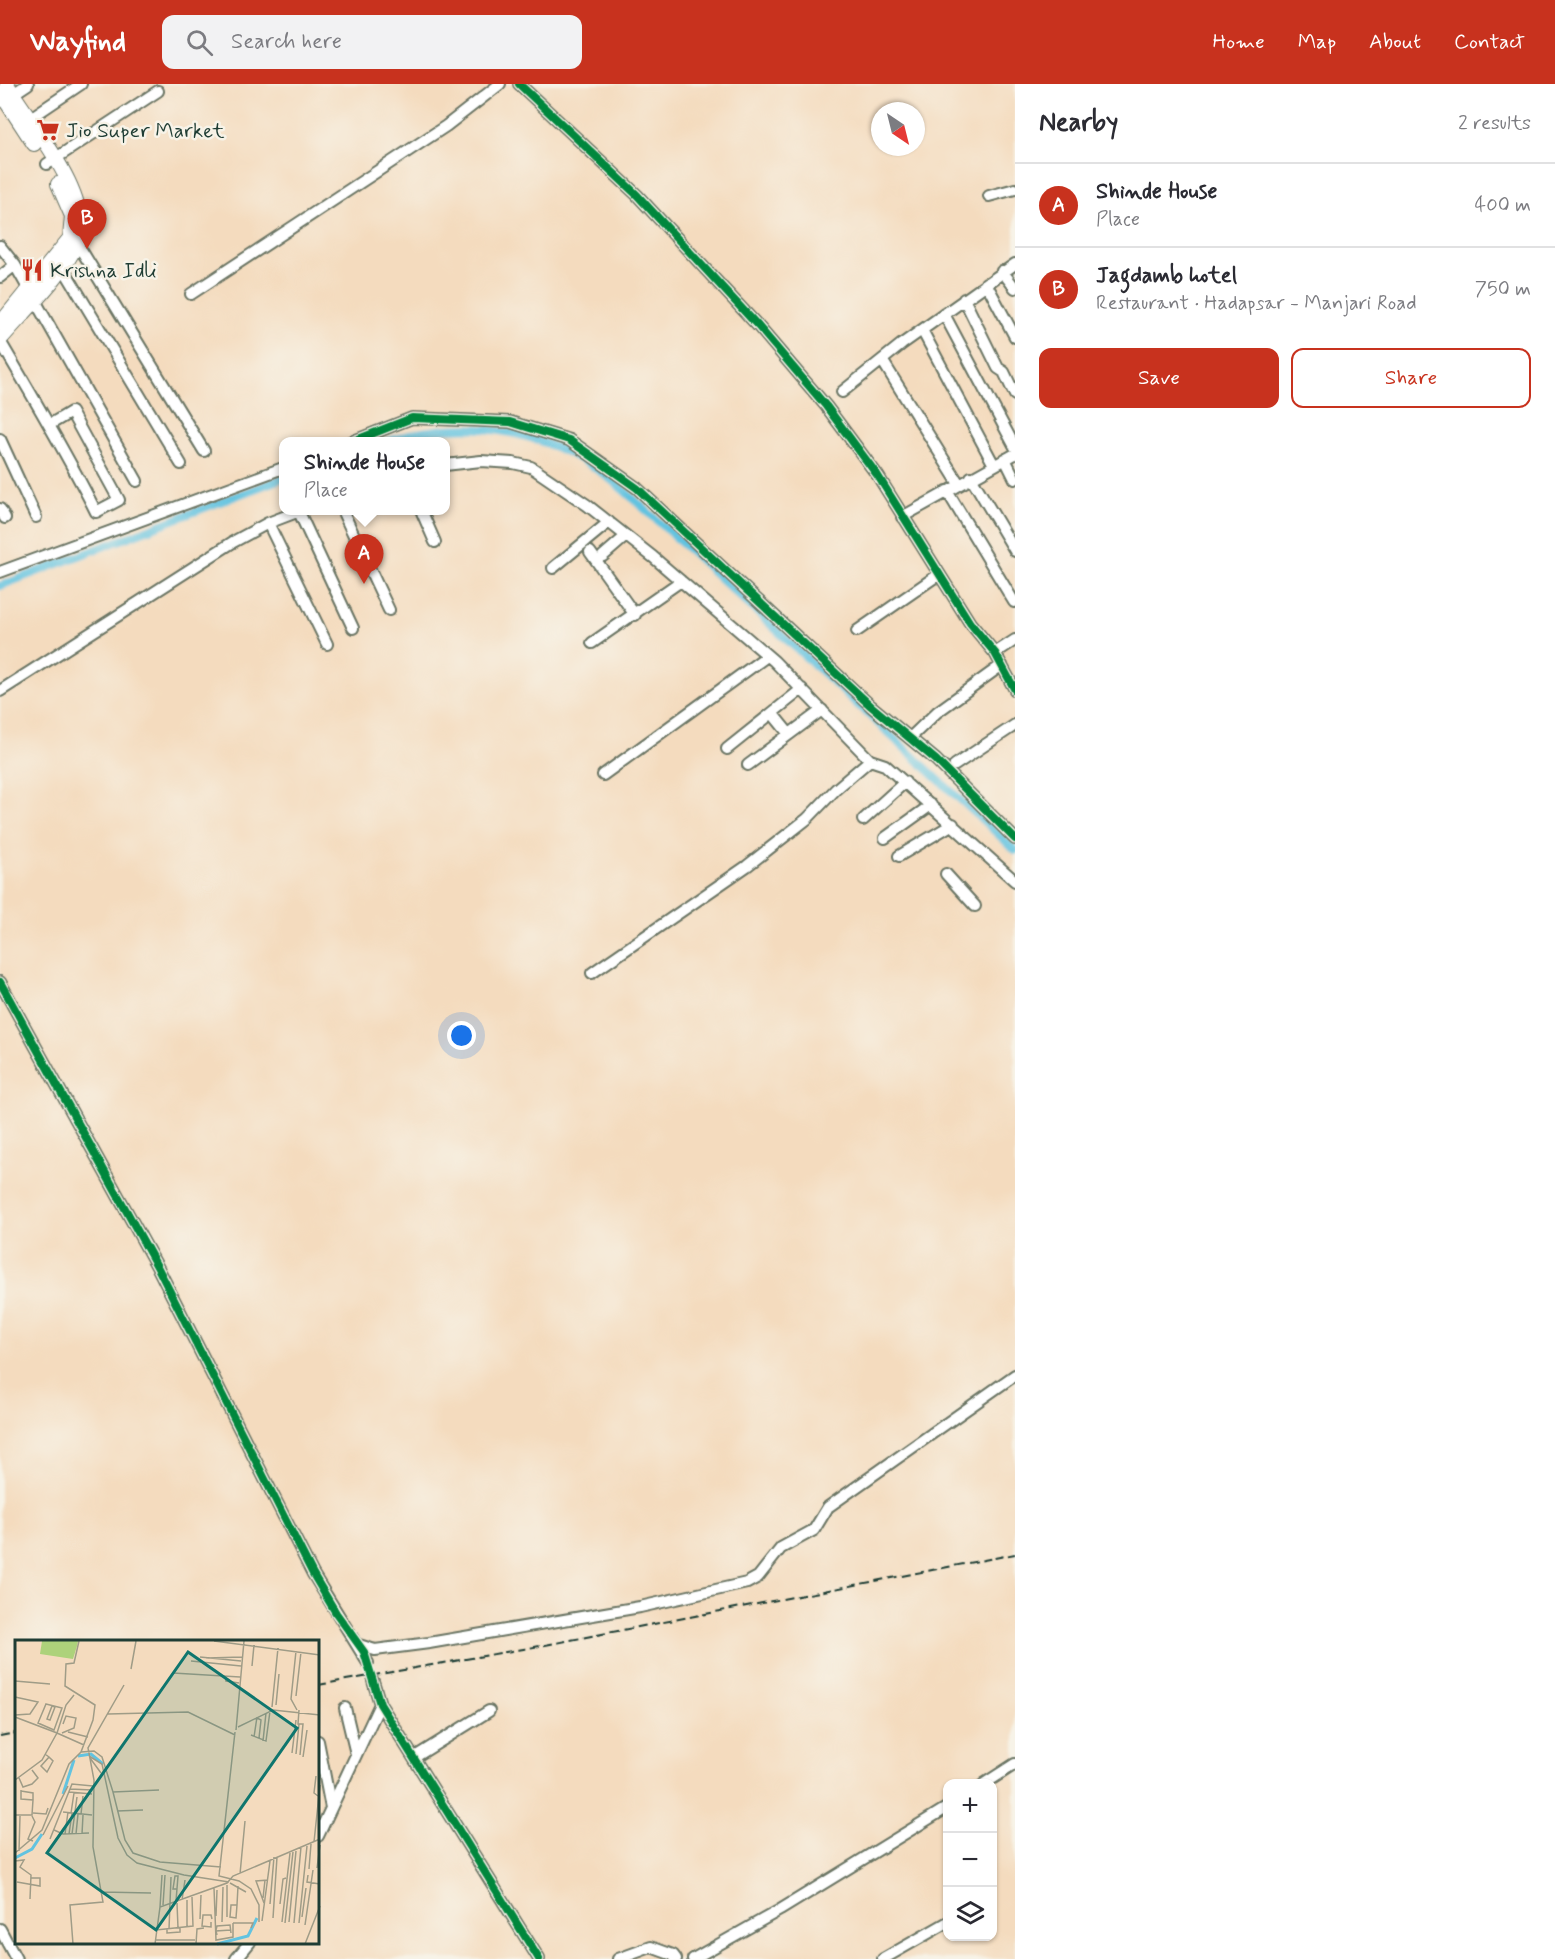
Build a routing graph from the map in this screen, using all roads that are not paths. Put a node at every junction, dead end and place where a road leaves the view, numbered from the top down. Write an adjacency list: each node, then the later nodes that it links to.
1 (28, 84): 5 (street)
2 (81, 84): 7 (street)
3 (500, 84): 20 (street)
4 (519, 84): 51 (street)
5 (6, 90): 7 (main road); 8 (main road)
6 (158, 91): 8 (street)
7 (29, 119): 8 (main road)
8 (51, 162): 11 (main road); 21 (main road)
9 (1015, 189): 10 (street)
10 (989, 196)
11 (77, 243): 15 (main road); 35 (street)
12 (1, 250): 14 (street)
13 (1015, 264): 16 (street)
14 (15, 265): 17 (street); 21 (street)
15 (62, 266): 21 (main road); 37 (street)
16 (1002, 271): 18 (street); 19 (street)
17 (0, 277)
18 (986, 283): 22 (street); 26 (street)
19 (1015, 288)
20 (191, 294)
21 (32, 295): 24 (main road); 27 (main road); 43 (street)
22 (964, 299): 23 (street); 30 (street)
23 (944, 314): 25 (street); 34 (street)
24 (0, 324)
25 (922, 330): 28 (street); 39 (street)
26 (1015, 337)
27 (0, 340): 31 (street)
28 (882, 360): 29 (street); 44 (street)
29 (842, 392)
30 (1015, 395)
31 (49, 425): 31 (street)
32 (362, 437): 82 (street)
33 (0, 439): 50 (street)
34 (1015, 447)
35 (204, 451)
36 (1010, 457): 39 (street); 42 (street)
37 (181, 464)
38 (450, 464): 52 (street)
39 (994, 465): 41 (street)
40 (279, 469): 60 (street)
41 (971, 477): 44 (street); 56 (street)
42 (1015, 479)
43 (137, 481)
44 (959, 484): 45 (street)
45 (947, 492): 51 (street); 63 (street)
46 (290, 515): 53 (street)
47 (303, 515): 66 (street)
48 (344, 515): 64 (street)
49 (423, 515): 55 (street)
50 (36, 517)
51 (902, 517): 61 (street)
52 (609, 522): 54 (street); 59 (street)
53 (268, 523): 70 (street); 77 (street)
54 (626, 536): 58 (street); 62 (street)
55 (435, 542)
56 (1015, 551)
57 (590, 552): 65 (street)
58 (603, 556)
59 (553, 568)
60 (0, 572)
61 (938, 575): 67 (street); 71 (street)
62 (681, 581): 65 (street); 72 (street)
63 (1014, 602)
64 (389, 610)
65 (635, 615): 69 (street)
66 (353, 628)
67 (857, 631)
68 (1015, 640): 71 (street)
69 (592, 643)
70 (327, 644)
71 (995, 653): 73 (street)
72 (768, 656): 75 (street); 87 (street)
73 (1002, 665): 74 (street); 82 (street)
74 (1012, 675): 76 (street)
75 (802, 689): 78 (street); 79 (street)
76 (1015, 690)
77 (0, 692)
78 (822, 710): 81 (street); 84 (street)
79 (772, 713): 81 (street); 83 (street)
80 (1015, 725): 86 (street)
81 (789, 734): 85 (street)
82 (910, 738): 93 (street)
83 (727, 749)
84 (870, 760): 88 (street); 98 (street)
85 (748, 765)
86 (955, 765)
87 (603, 776)
88 (905, 782): 89 (street); 90 (street)
89 (931, 805): 91 (street); 92 (street)
90 (863, 820)
91 (953, 824): 94 (street); 96 (street)
92 (885, 838)
93 (1015, 839)
94 (899, 856)
95 (946, 874): 97 (street)
96 (1015, 881)
97 (975, 906)
98 (592, 973)
99 (0, 982): 101 (street)
100 (1015, 1375): 101 (street)
101 (359, 1645): 102 (street)
102 (368, 1663)
103 (373, 1681): 104 (street)
104 (380, 1704): 108 (street); 109 (street)
105 (345, 1708): 108 (street)
106 (489, 1711): 109 (street)
107 (320, 1751): 112 (street)
108 (356, 1754): 112 (street)
109 (415, 1757): 118 (street)
110 (1015, 1764): 111 (street)
111 (992, 1779)
112 (331, 1808): 114 (street)
113 (943, 1810): 121 (street)
114 (320, 1832)
115 (943, 1925): 122 (street)
116 (0, 1929): 117 (street)
117 (16, 1959)
118 (540, 1959)
119 (618, 1959): 120 (street)
120 (676, 1959)
121 (693, 1959)
122 (883, 1959)

